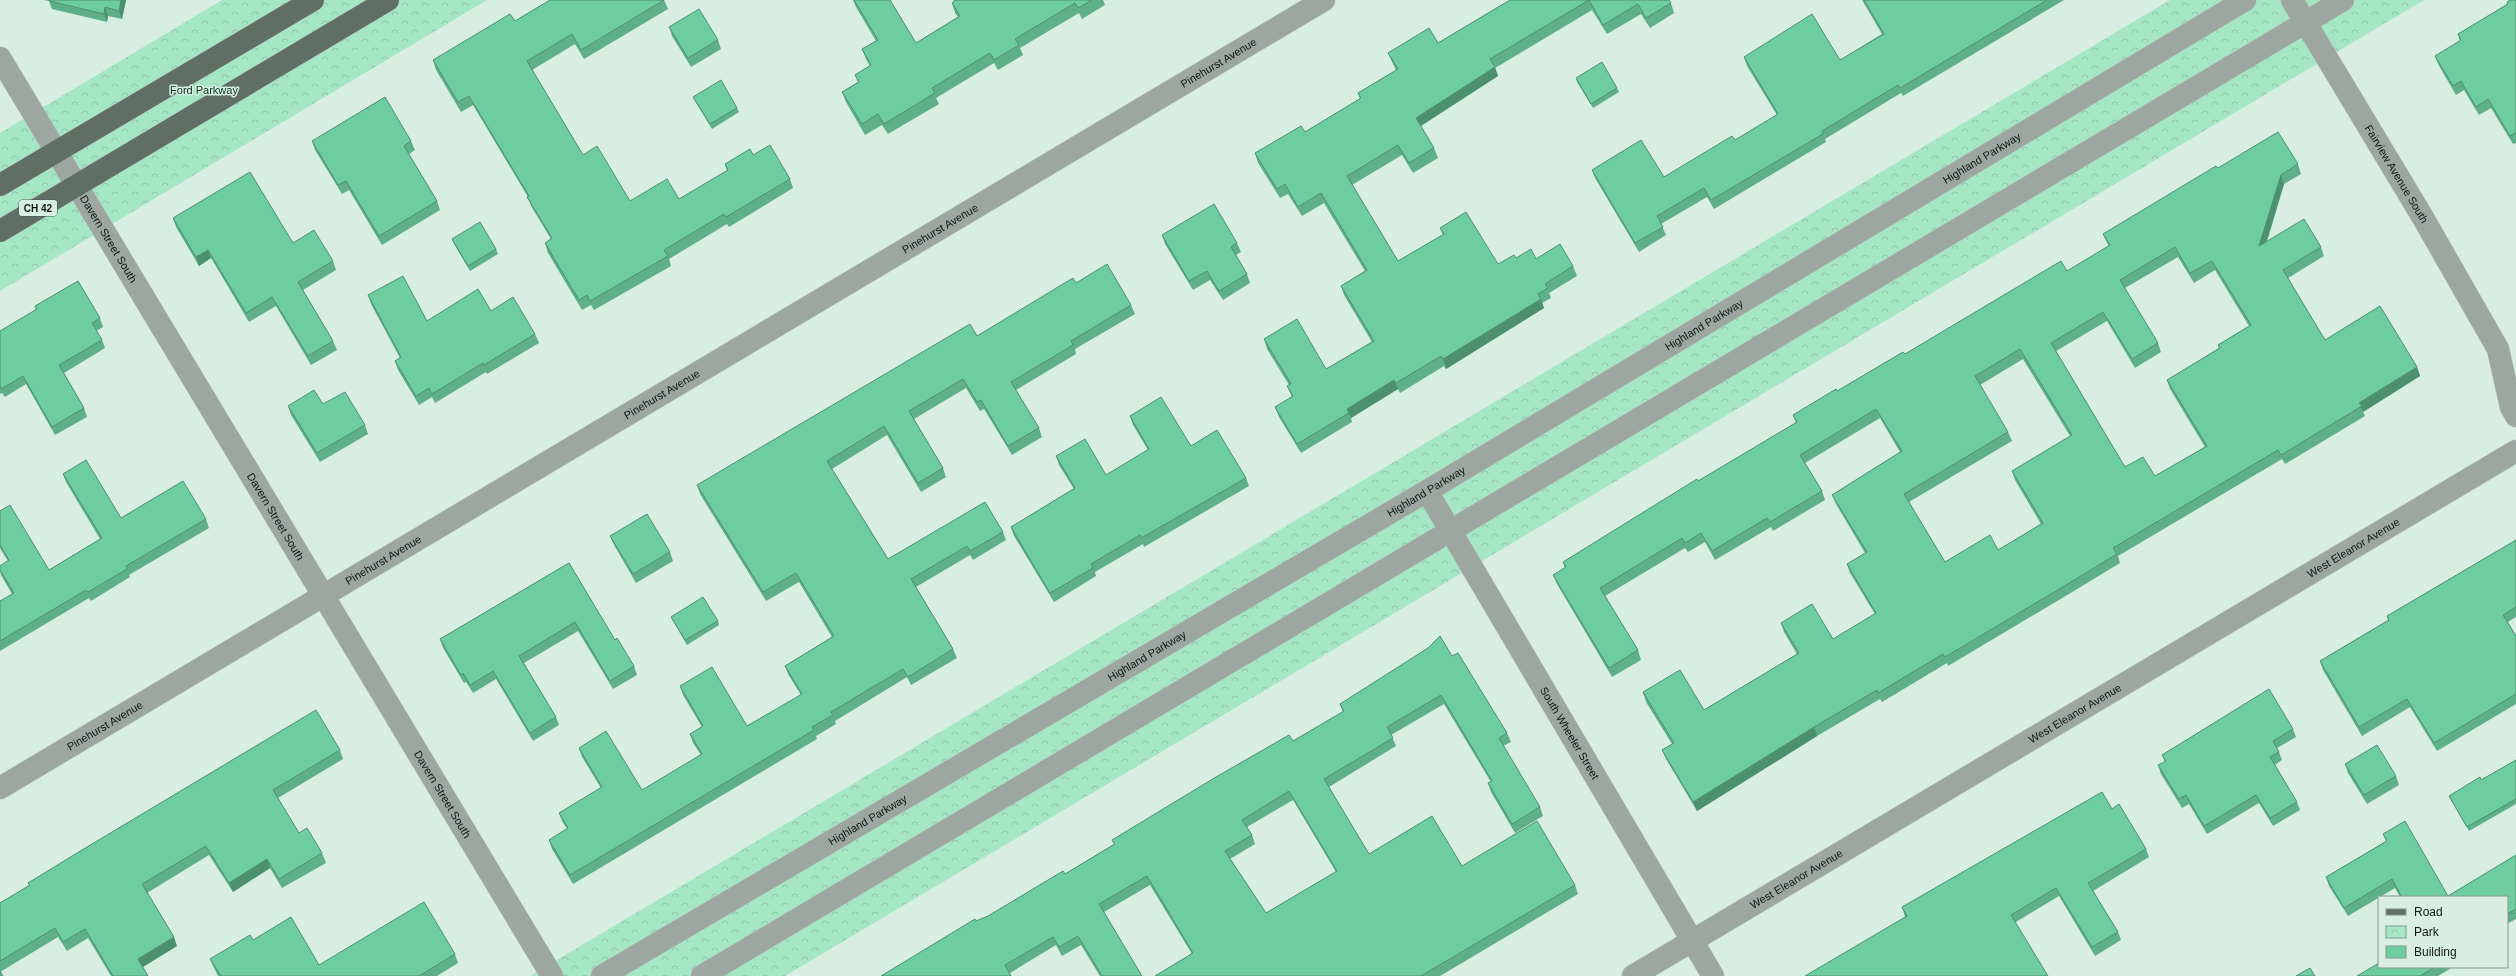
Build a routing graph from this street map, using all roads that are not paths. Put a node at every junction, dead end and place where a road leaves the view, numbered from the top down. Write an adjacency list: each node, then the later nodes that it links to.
1 (313, 0): 9 (main road)
2 (388, 0): 11 (main road, CH 42)
3 (1324, 0): 19 (street, Pinehurst Avenue)
4 (2245, 0): 17 (street, Highland Parkway)
5 (2292, 0): 7 (street, Fairview Avenue South)
6 (2343, 0): 7 (street)
7 (2305, 22): 13 (street, Fairview Avenue South); 18 (street)
8 (0, 58): 9 (street, Davern Street South)
9 (57, 152): 10 (main road); 11 (street, Davern Street South)
10 (0, 185)
11 (76, 185): 12 (main road, CH 42); 19 (street, Davern Street South)
12 (0, 231)
13 (2498, 349): 14 (street, Fairview Avenue South); 15 (street, Fairview Avenue South)
14 (2516, 364)
15 (2516, 416)
16 (2516, 451): 21 (street, West Eleanor Avenue)
17 (1427, 490): 18 (street, South Wheeler Street); 23 (street, Highland Parkway)
18 (1451, 531): 21 (street, South Wheeler Street); 24 (street)
19 (323, 595): 20 (street, Pinehurst Avenue); 22 (street, Davern Street South)
20 (0, 788)
21 (1692, 940): 25 (street, West Eleanor Avenue); 26 (street, South Wheeler Street)
22 (552, 976)
23 (602, 976)
24 (702, 976)
25 (1633, 976)
26 (1713, 976)

